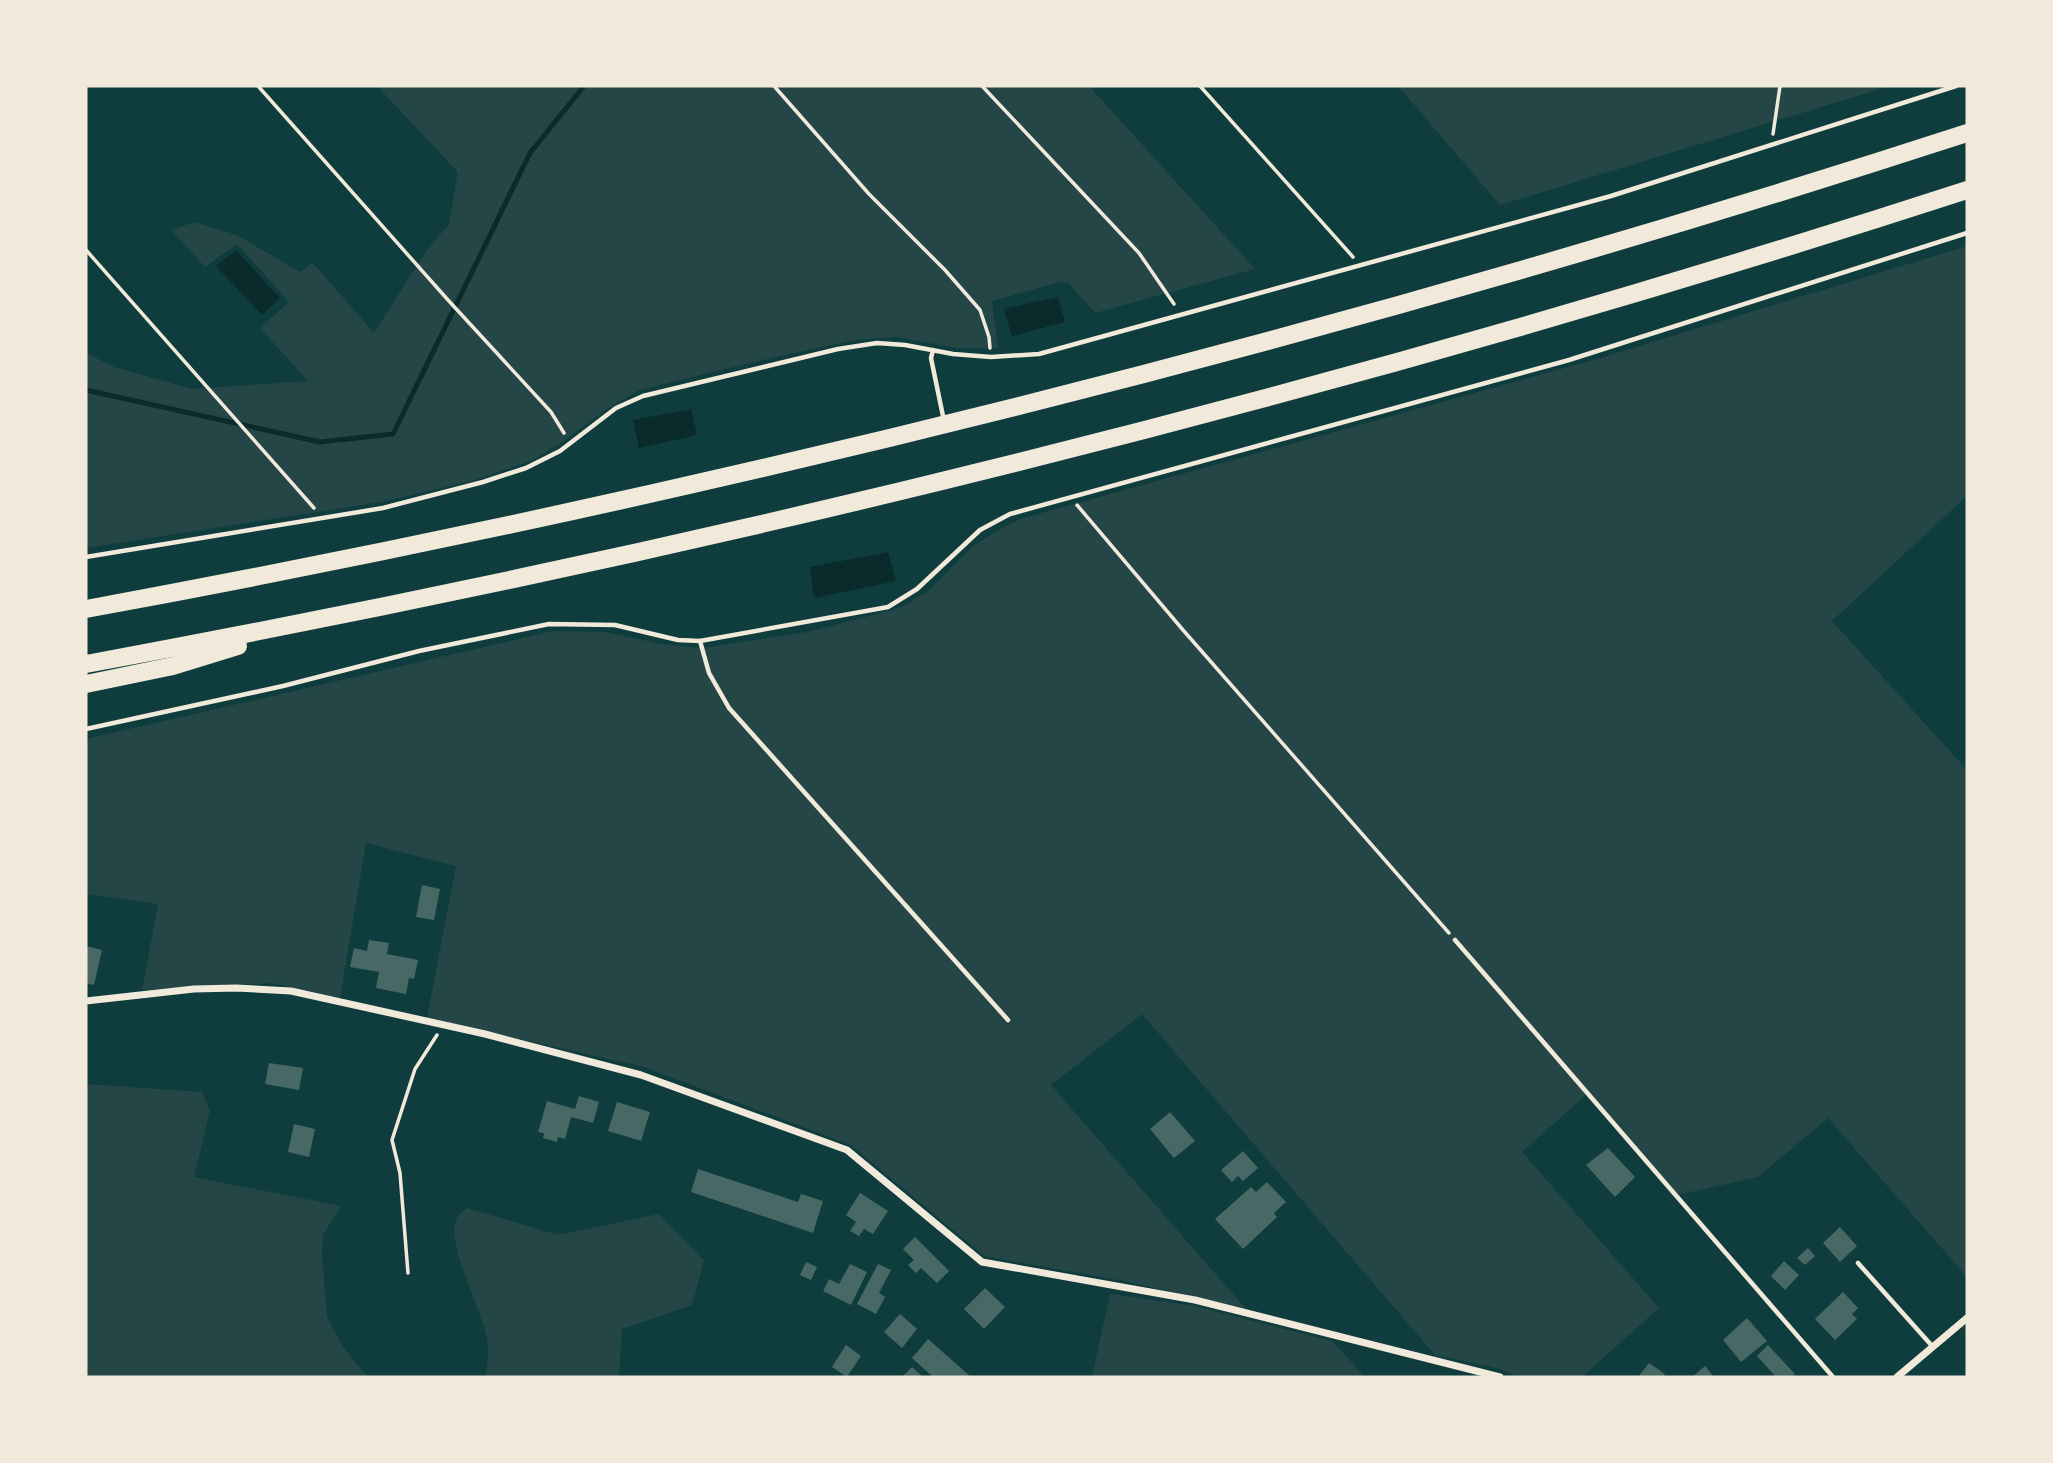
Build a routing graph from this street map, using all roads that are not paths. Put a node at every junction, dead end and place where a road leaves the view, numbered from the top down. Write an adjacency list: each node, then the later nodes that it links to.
1 (1956, 86): 5 (lane)
2 (1967, 133): 6 (highway)
3 (1967, 190): 9 (highway)
4 (1967, 233): 10 (lane)
5 (933, 350): 6 (lane); 7 (lane)
6 (945, 425): 8 (highway)
7 (86, 557)
8 (86, 609)
9 (325, 619): 11 (highway); 12 (highway)
10 (700, 641): 13 (lane); 16 (lane)
11 (86, 664)
12 (86, 684)
13 (86, 729)
14 (1455, 940): 21 (lane)
15 (86, 1002): 20 (street)
16 (1008, 1020)
17 (1858, 1262): 19 (lane)
18 (1967, 1318): 19 (street)
19 (1934, 1347): 22 (street)
20 (1500, 1377)
21 (1833, 1377)
22 (1897, 1377)

